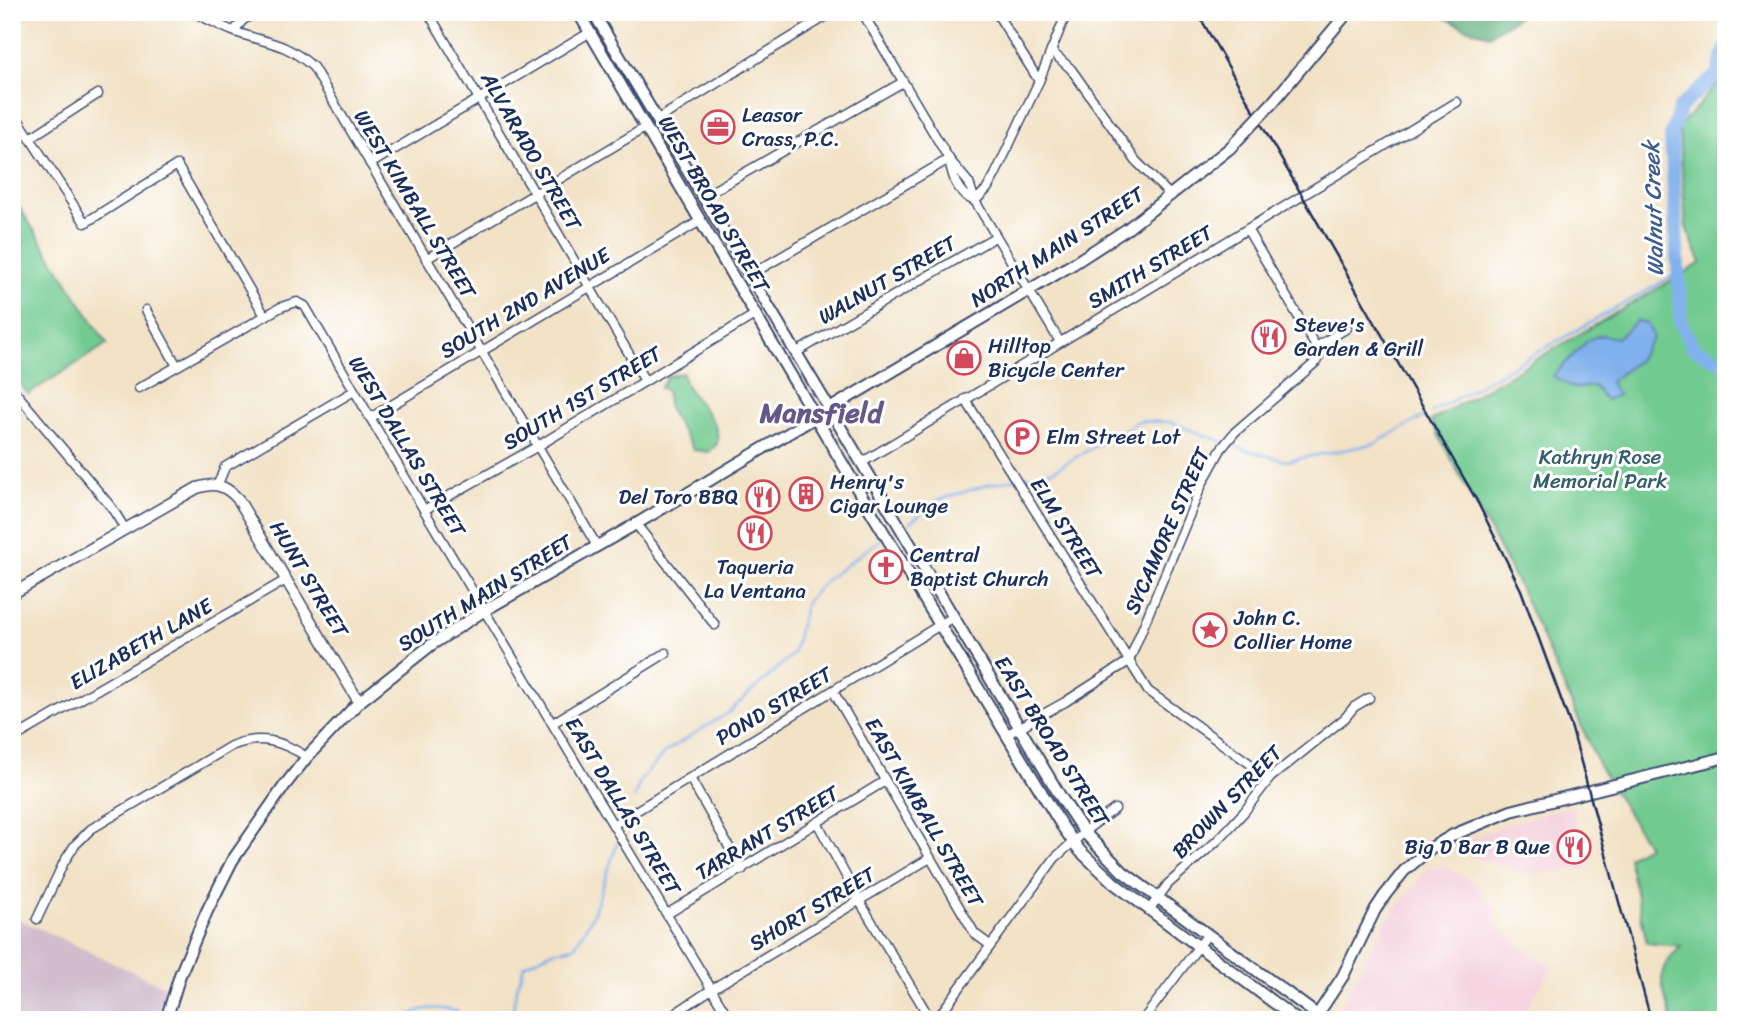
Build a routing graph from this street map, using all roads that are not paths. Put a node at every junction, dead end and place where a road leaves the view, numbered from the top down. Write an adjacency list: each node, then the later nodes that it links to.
1 (18, 12): 11 (street)
2 (193, 12): 12 (street, WEST KIMBALL STREET)
3 (257, 12): 12 (street)
4 (428, 12): 18 (street, ALVARADO STREET)
5 (834, 12): 21 (street)
6 (862, 12): 16 (street)
7 (996, 12): 15 (street)
8 (1067, 12): 14 (street)
9 (1348, 12): 28 (main road, NORTH MAIN STREET, bridge)
10 (585, 14): 13 (main road, WEST BROAD STREET); 21 (main road, WEST BROAD STREET)
11 (12, 18)
12 (234, 31): 25 (street, WEST KIMBALL STREET)
13 (589, 33): 18 (street); 22 (main road, WEST BROAD STREET)
14 (1051, 51): 15 (street); 28 (street)
15 (1039, 81): 29 (street)
16 (903, 82): 24 (street); 27 (street)
17 (98, 93): 23 (street)
18 (480, 99): 25 (street); 26 (street, ALVARADO STREET)
19 (1457, 102): 31 (street, SMITH STREET)
20 (12, 110): 23 (street)
21 (658, 119): 22 (main road); 27 (main road, WEST BROAD STREET)
22 (646, 127): 26 (street); 30 (main road, WEST BROAD STREET)
23 (30, 138): 40 (street)
24 (949, 159): 29 (street); 34 (street)
25 (370, 164): 33 (street, WEST KIMBALL STREET)
26 (535, 194): 33 (street); 35 (street, ALVARADO STREET)
27 (704, 195): 34 (main road, WEST BROAD STREET)
28 (1171, 196): 36 (main road, NORTH MAIN STREET)
29 (975, 201): 32 (street)
30 (701, 221): 35 (street, SOUTH 2ND AVENUE); 39 (main road, WEST BROAD STREET)
31 (1247, 229): 42 (street, SMITH STREET); 43 (street)
32 (995, 237): 36 (street); 45 (street, WALNUT STREET)
33 (426, 259): 44 (street, WEST KIMBALL STREET)
34 (750, 275): 37 (main road, WEST BROAD STREET)
35 (590, 287): 44 (street, SOUTH 2ND AVENUE); 47 (street, ALVARADO STREET)
36 (1029, 292): 42 (street); 52 (main road, NORTH MAIN STREET)
37 (768, 307): 39 (main road); 45 (main road, WEST BROAD STREET)
38 (146, 310): 46 (street)
39 (756, 314): 47 (street, SOUTH 1ST STREET); 53 (main road, WEST BROAD STREET)
40 (265, 316): 46 (street); 50 (street, WEST DALLAS STREET)
41 (1347, 328): 43 (street)
42 (1060, 342): 51 (street, SMITH STREET)
43 (1316, 347): 73 (street, SYCAMORE STREET)
44 (482, 350): 54 (street, SOUTH 2ND AVENUE); 55 (street, WEST KIMBALL STREET)
45 (795, 353): 52 (main road, WEST BROAD STREET)
46 (177, 366): 49 (street)
47 (645, 381): 55 (street, SOUTH 1ST STREET)
48 (12, 388): 62 (street)
49 (139, 388)
50 (354, 391): 54 (street, WEST DALLAS STREET); 57 (street)
51 (965, 399): 56 (street, SMITH STREET); 73 (street, ELM STREET)
52 (829, 409): 53 (main road, NORTH MAIN STREET); 56 (main road, EAST BROAD STREET)
53 (816, 417): 59 (main road, EAST BROAD STREET); 61 (main road, SOUTH MAIN STREET)
54 (370, 418): 60 (street, WEST DALLAS STREET)
55 (538, 446): 60 (street, SOUTH 1ST STREET); 63 (street, WEST KIMBALL STREET)
56 (861, 463): 58 (main road, EAST BROAD STREET)
57 (218, 484): 62 (street); 66 (street, HUNT STREET)
58 (884, 502): 59 (main road); 64 (main road, EAST BROAD STREET)
59 (872, 509): 65 (main road, EAST BROAD STREET)
60 (424, 510): 68 (street, WEST DALLAS STREET)
61 (636, 524): 63 (main road, SOUTH MAIN STREET); 71 (street)
62 (125, 529): 67 (street)
63 (597, 546): 68 (main road, SOUTH MAIN STREET)
64 (913, 551): 65 (main road); 69 (main road, EAST BROAD STREET)
65 (901, 558): 70 (main road, EAST BROAD STREET)
66 (286, 580): 76 (street, HUNT STREET); 80 (street, ELIZABETH LANE)
67 (12, 594)
68 (485, 610): 76 (main road, SOUTH MAIN STREET); 77 (street, EAST DALLAS STREET)
69 (953, 617): 70 (street, POND STREET); 78 (main road, EAST BROAD STREET)
70 (940, 624): 74 (street, POND STREET); 79 (main road, EAST BROAD STREET)
71 (716, 625)
72 (666, 653): 77 (street)
73 (1129, 661): 78 (street); 84 (street, ELM STREET)
74 (833, 691): 83 (street, POND STREET); 85 (street, EAST KIMBALL STREET)
75 (1369, 698): 84 (street, BROWN STREET)
76 (359, 702): 81 (main road, SOUTH MAIN STREET)
77 (553, 723): 88 (street, EAST DALLAS STREET)
78 (1019, 727): 79 (street); 89 (main road, EAST BROAD STREET)
79 (1006, 735): 90 (main road, EAST BROAD STREET)
80 (12, 739)
81 (307, 757): 97 (street); 103 (main road, SOUTH MAIN STREET)
82 (1726, 757): 102 (main road)
83 (690, 778): 88 (street, POND STREET); 92 (street)
84 (1270, 778): 93 (street, BROWN STREET)
85 (885, 781): 87 (street, TARRANT STREET); 91 (street, EAST KIMBALL STREET)
86 (1115, 809): 89 (street)
87 (818, 824): 92 (street, TARRANT STREET); 94 (street)
88 (614, 825): 96 (street, EAST DALLAS STREET)
89 (1084, 832): 90 (street); 93 (main road, EAST BROAD STREET)
90 (1073, 841): 95 (main road, EAST BROAD STREET); 99 (street)
91 (930, 859): 94 (street, SHORT STREET); 99 (street, EAST KIMBALL STREET)
92 (742, 870): 96 (street, TARRANT STREET)
93 (1158, 898): 95 (street, BROWN STREET); 98 (main road, EAST BROAD STREET)
94 (860, 902): 101 (street, SHORT STREET); 106 (street)
95 (1149, 910): 100 (main road, EAST BROAD STREET)
96 (667, 914): 101 (street, EAST DALLAS STREET)
97 (37, 919)
98 (1208, 934): 100 (street); 102 (main road, EAST BROAD STREET)
99 (990, 946): 106 (street)
100 (1198, 946): 107 (street); 108 (main road, EAST BROAD STREET)
101 (712, 989): 104 (street, SHORT STREET); 105 (street, EAST DALLAS STREET)
102 (1319, 1018)
103 (166, 1020)
104 (665, 1020)
105 (730, 1020)
106 (933, 1020)
107 (1143, 1020)
108 (1297, 1020)

